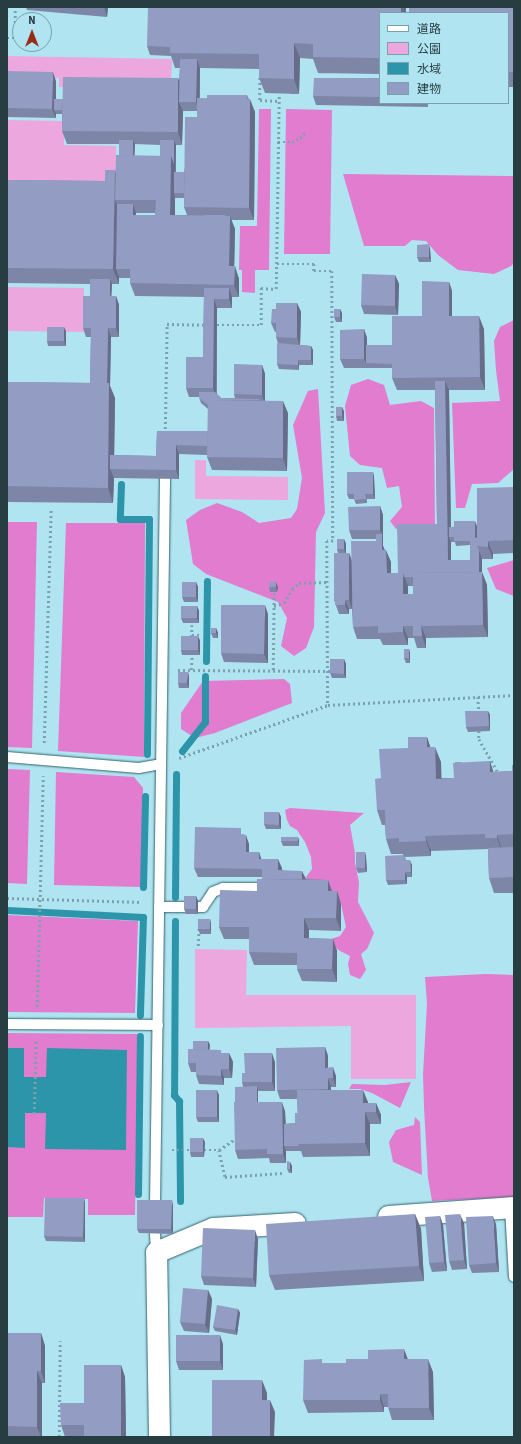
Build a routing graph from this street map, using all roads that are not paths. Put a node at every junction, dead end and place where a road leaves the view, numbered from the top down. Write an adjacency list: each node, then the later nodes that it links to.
1 (165, 479): 3 (lane)
2 (7, 757): 3 (lane)
3 (161, 764): 5 (lane)
4 (266, 888): 7 (lane)
5 (159, 905): 6 (lane); 9 (lane)
6 (186, 907)
7 (198, 907)
8 (7, 1024): 9 (lane)
9 (158, 1025): 10 (lane)
10 (155, 1204)
11 (512, 1208): 12 (street); 14 (lane)
12 (369, 1218)
13 (315, 1221): 15 (street)
14 (514, 1277)
15 (159, 1437)

